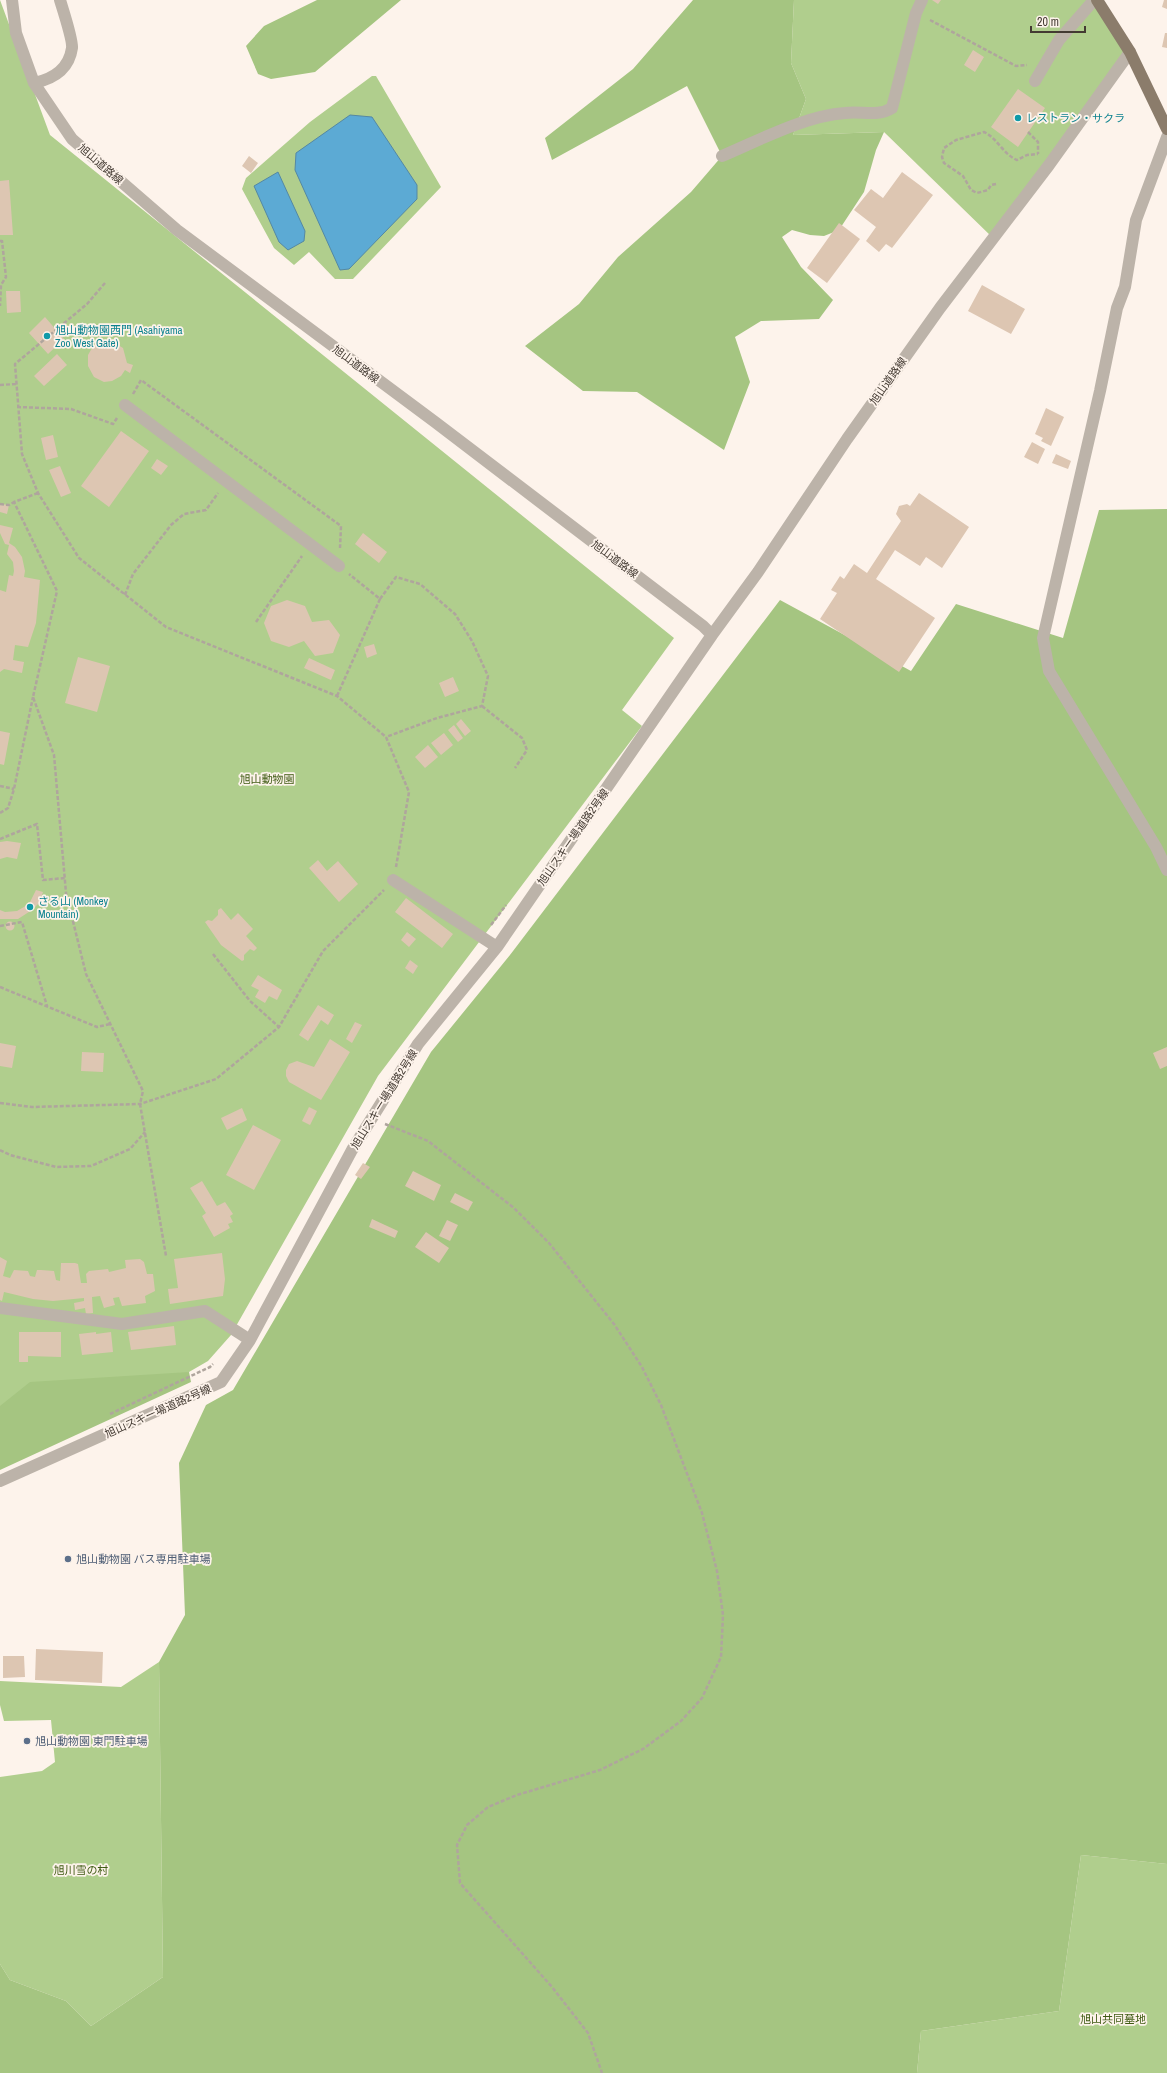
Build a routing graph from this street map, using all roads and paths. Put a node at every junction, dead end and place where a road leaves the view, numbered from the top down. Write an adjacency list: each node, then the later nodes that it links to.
1 (12, 0): 10 (street, 旭山道路線)
2 (60, 0): 10 (street)
3 (922, 0): 6 (street)
4 (1094, 0): 8 (street)
5 (1097, 0): 7 (main road)
6 (916, 13): 8 (path); 15 (street)
7 (1130, 52): 11 (main road); 16 (street, 旭山道路線)
8 (1048, 58): 9 (street)
9 (1035, 80)
10 (34, 83): 33 (street, 旭山道路線)
11 (1167, 129)
12 (1028, 132): 14 (path)
13 (1167, 137): 42 (street)
14 (1038, 154): 16 (path); 17 (path)
15 (722, 156)
16 (1049, 165): 33 (street, 旭山道路線)
17 (996, 184)
18 (0, 241): 20 (path)
19 (105, 282): 21 (path)
20 (0, 306)
21 (16, 384): 22 (path); 25 (path)
22 (0, 385)
23 (125, 406): 24 (street)
24 (227, 482): 28 (street); 30 (path)
25 (38, 492): 26 (path); 30 (path)
26 (14, 502): 27 (path); 34 (path)
27 (0, 504)
28 (310, 544): 29 (street); 32 (path)
29 (339, 566)
30 (125, 595): 36 (path)
31 (380, 598): 35 (path)
32 (256, 622)
33 (712, 635): 46 (street, 旭山スキー場道路2号線)
34 (33, 696): 39 (path); 43 (path)
35 (482, 706): 36 (path); 37 (path)
36 (386, 737): 44 (path)
37 (515, 768)
38 (0, 786): 39 (path)
39 (14, 789): 40 (path)
40 (0, 813)
41 (0, 839): 43 (path)
42 (1167, 870)
43 (65, 878): 50 (path)
44 (394, 880): 46 (street); 51 (path)
45 (0, 926): 49 (path)
46 (497, 947): 59 (street, 旭山スキー場道路2号線)
47 (213, 954): 51 (path)
48 (0, 986): 49 (path)
49 (48, 1006): 50 (path)
50 (110, 1024): 53 (path)
51 (279, 1027): 53 (path)
52 (0, 1103): 53 (path)
53 (140, 1104): 55 (path)
54 (380, 1128): 61 (path)
55 (145, 1132): 56 (path); 57 (path)
56 (0, 1150)
57 (166, 1256)
58 (0, 1308): 59 (street)
59 (250, 1340): 60 (street, 旭山スキー場道路2号線)
60 (0, 1481)
61 (602, 2073)

